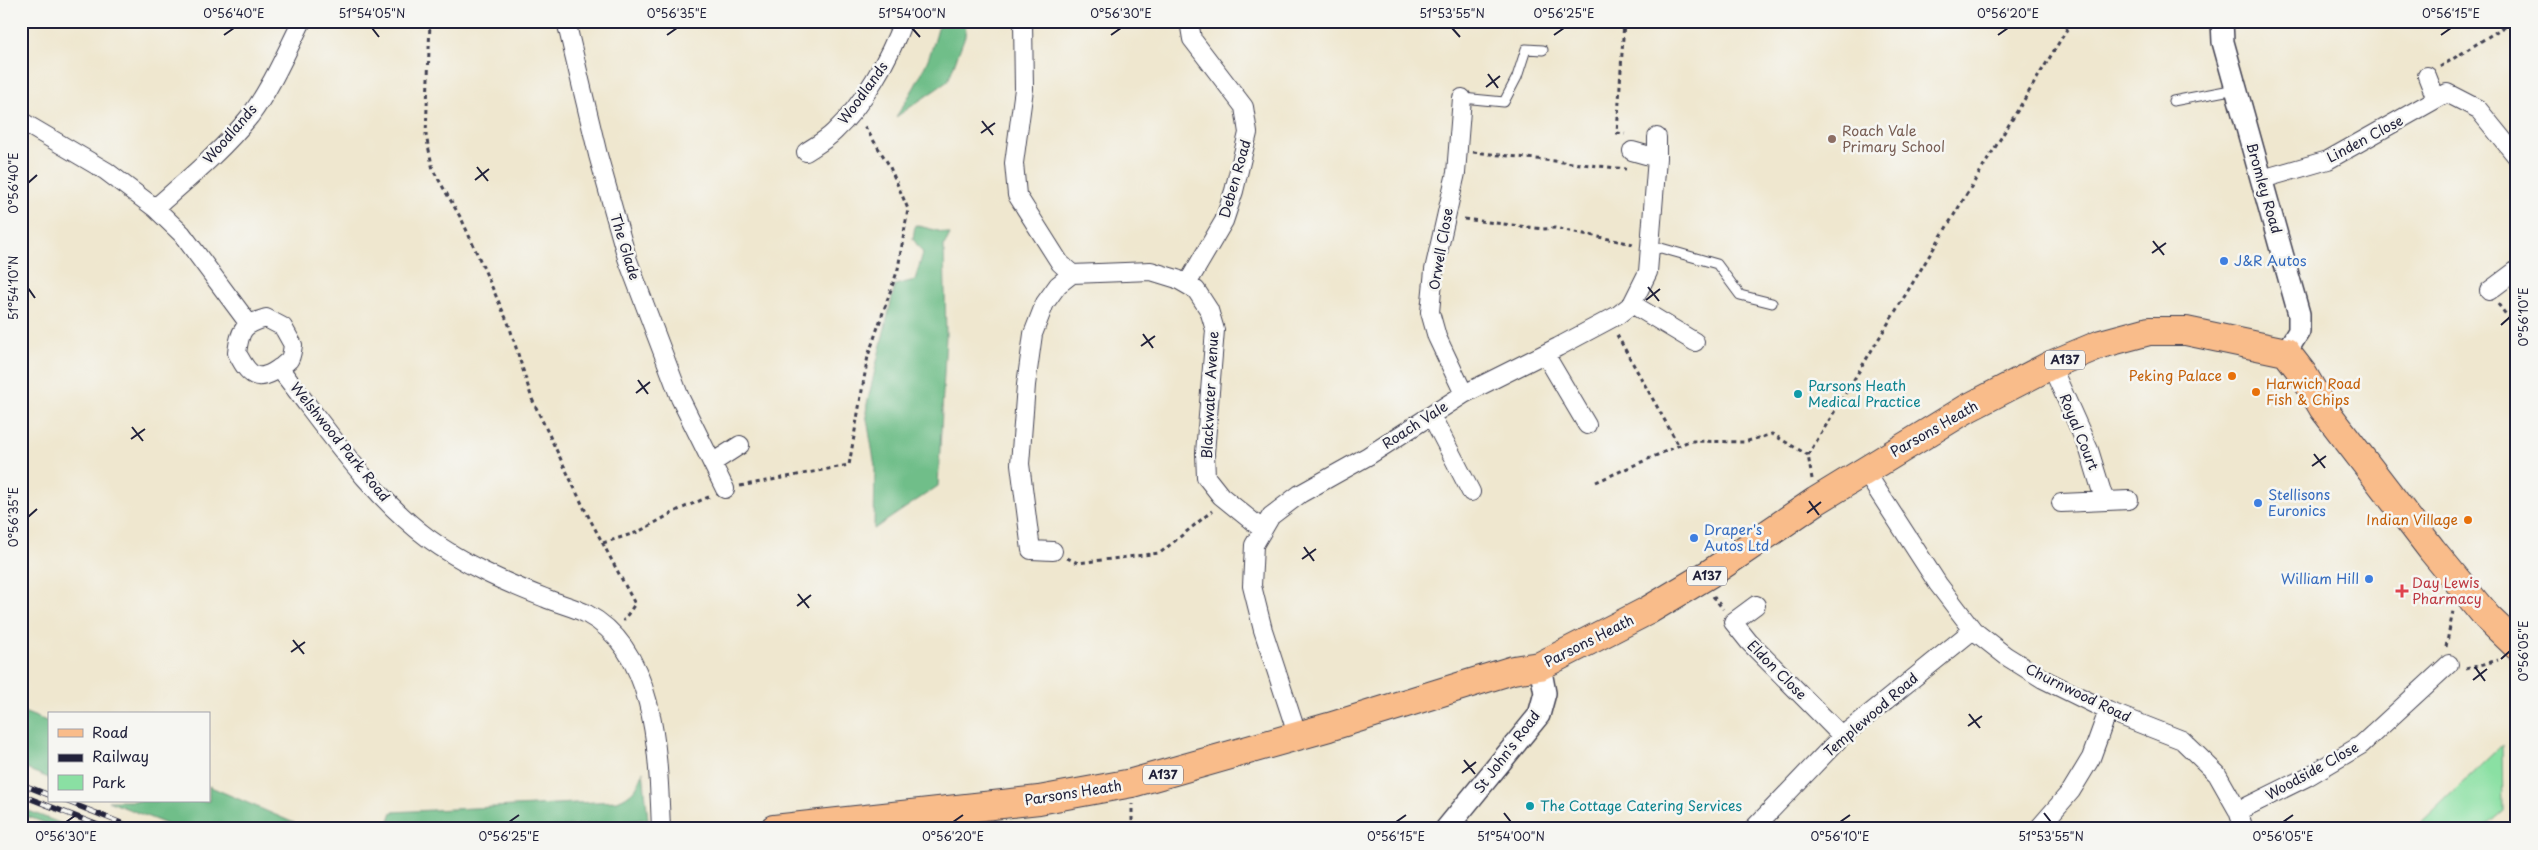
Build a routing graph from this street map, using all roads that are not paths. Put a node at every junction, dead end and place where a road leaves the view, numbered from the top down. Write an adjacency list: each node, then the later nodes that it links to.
1 (302, 21): 20 (street, Woodlands)
2 (566, 21): 38 (street, The Glade)
3 (903, 21): 16 (street, Woodlands)
4 (1023, 21): 23 (street)
5 (1189, 21): 24 (street, Deben Road)
6 (2222, 21): 9 (street, Bromley Road)
7 (1543, 50): 10 (lane)
8 (2427, 76): 11 (street)
9 (2236, 89): 12 (lane); 19 (street, Bromley Road)
10 (1462, 98): 34 (street, Orwell Close)
11 (2436, 99): 17 (street, Linden Close); 19 (street, Linden Close)
12 (2172, 101)
13 (21, 121): 20 (street)
14 (1657, 137): 18 (street, Roach Vale)
15 (1632, 151): 18 (street)
16 (806, 152)
17 (2517, 157)
18 (1656, 165): 21 (street, Roach Vale)
19 (2262, 179): 30 (street, Bromley Road)
20 (156, 208): 28 (street)
21 (1650, 249): 26 (lane); 27 (street, Roach Vale)
22 (2517, 270): 25 (street)
23 (1072, 274): 24 (street, Blackwater Avenue); 46 (street)
24 (1187, 284): 45 (street, Blackwater Avenue)
25 (2489, 291)
26 (1772, 303)
27 (1632, 304): 29 (street); 31 (street, Roach Vale)
28 (249, 324): 33 (street); 33 (street)
29 (1695, 342)
30 (2286, 352): 32 (main road, Parsons Heath / A137); 49 (main road)
31 (1545, 354): 34 (street, Roach Vale); 36 (street)
32 (2051, 366): 39 (main road, Parsons Heath / A137); 42 (street, Royal Court)
33 (280, 368): 56 (street, Welshwood Park Road)
34 (1464, 394): 35 (street, Roach Vale)
35 (1431, 415): 41 (street); 45 (street, Roach Vale)
36 (1587, 426)
37 (740, 445): 38 (street)
38 (712, 463): 40 (street, The Glade)
39 (1865, 471): 48 (street, Churnwood Road); 51 (main road, Parsons Heath / A137)
40 (725, 489)
41 (1471, 492)
42 (2104, 500): 43 (street); 44 (street)
43 (2129, 500)
44 (2062, 503)
45 (1263, 530): 53 (street, Roach Vale)
46 (1052, 551)
47 (1756, 605): 54 (street, Eldon Close)
48 (1973, 630): 52 (street, Churnwood Road); 54 (street, Templewood Road)
49 (2509, 652)
50 (2449, 664): 55 (street, Woodside Close)
51 (1540, 666): 53 (main road, Parsons Heath / A137); 58 (street, St John's Road)
52 (2108, 710): 55 (street, Churnwood Road); 60 (street)
53 (1296, 734): 57 (main road, Parsons Heath / A137)
54 (1842, 736): 59 (street, Templewood Road)
55 (2238, 811): 61 (street, Churnwood Road)
56 (661, 829)
57 (774, 829)
58 (1446, 829)
59 (1753, 829)
60 (2038, 829)
61 (2244, 829)

